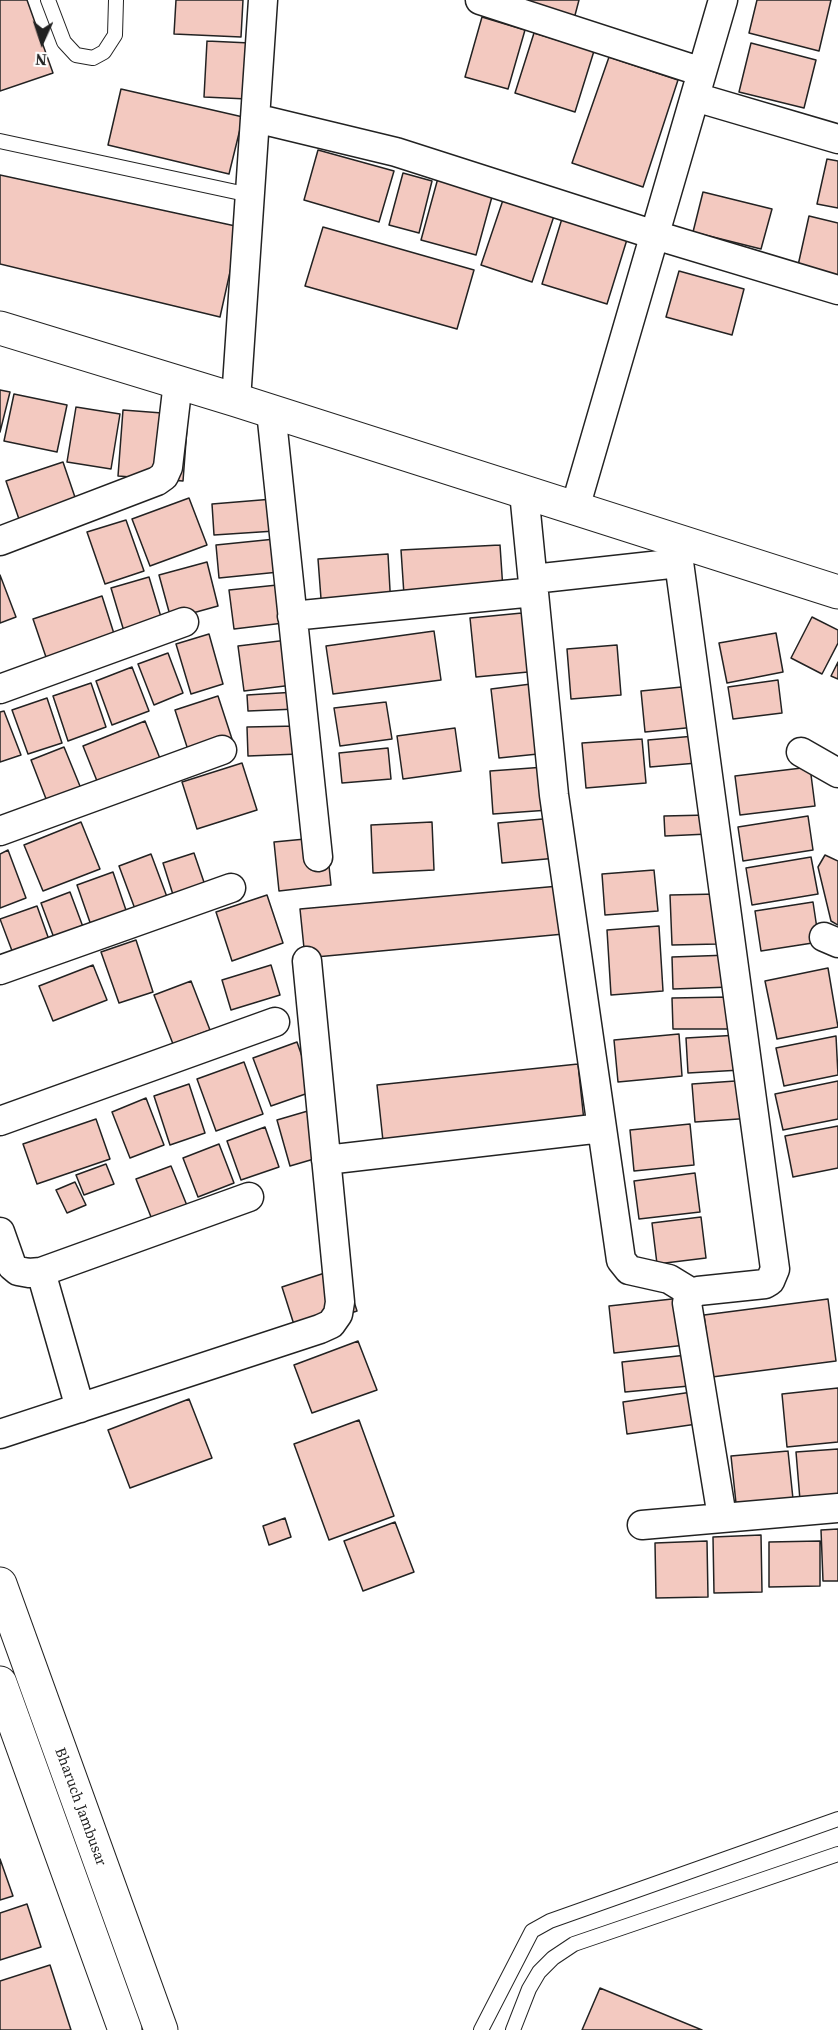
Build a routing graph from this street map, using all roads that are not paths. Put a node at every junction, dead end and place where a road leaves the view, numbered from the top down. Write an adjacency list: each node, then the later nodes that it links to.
1 (48, 0): 2 (lane)
2 (116, 0)
3 (263, 0): 7 (street)
4 (480, 0): 6 (street)
5 (723, 0): 6 (street)
6 (699, 85): 8 (street); 11 (street)
7 (255, 118): 10 (street); 11 (street)
8 (838, 140)
9 (0, 141): 10 (lane)
10 (250, 195): 15 (street)
11 (655, 235): 12 (street); 18 (street)
12 (838, 290)
13 (0, 328): 14 (street)
14 (178, 382): 15 (street); 19 (street)
15 (236, 400): 16 (street)
16 (271, 411): 17 (street); 23 (street)
17 (524, 492): 18 (street); 21 (street)
18 (575, 508): 20 (street)
19 (0, 541)
20 (678, 552): 21 (street); 22 (street); 41 (street)
21 (533, 585): 23 (street); 36 (street)
22 (838, 592)
23 (292, 616): 30 (street)
24 (184, 622): 25 (street)
25 (0, 689)
26 (222, 750): 29 (street)
27 (801, 752): 28 (street)
28 (838, 773)
29 (0, 831)
30 (318, 857)
31 (231, 888): 33 (street)
32 (307, 961): 37 (street)
33 (0, 970)
34 (275, 1022): 35 (street)
35 (0, 1121)
36 (602, 1128): 37 (street); 41 (street)
37 (326, 1160): 42 (street)
38 (249, 1197): 40 (street)
39 (0, 1232): 40 (street)
40 (41, 1272): 42 (street)
41 (692, 1293): 45 (street)
42 (81, 1408): 43 (street)
43 (0, 1434)
44 (838, 1508): 45 (street)
45 (722, 1517): 46 (street)
46 (642, 1524)
47 (0, 1584): 52 (street, Bharuch Jambusar)
48 (0, 1683): 51 (street)
49 (838, 1819): 53 (lane)
50 (838, 1854): 54 (lane)
51 (125, 2030)
52 (161, 2030)
53 (481, 2030)
54 (513, 2030)

